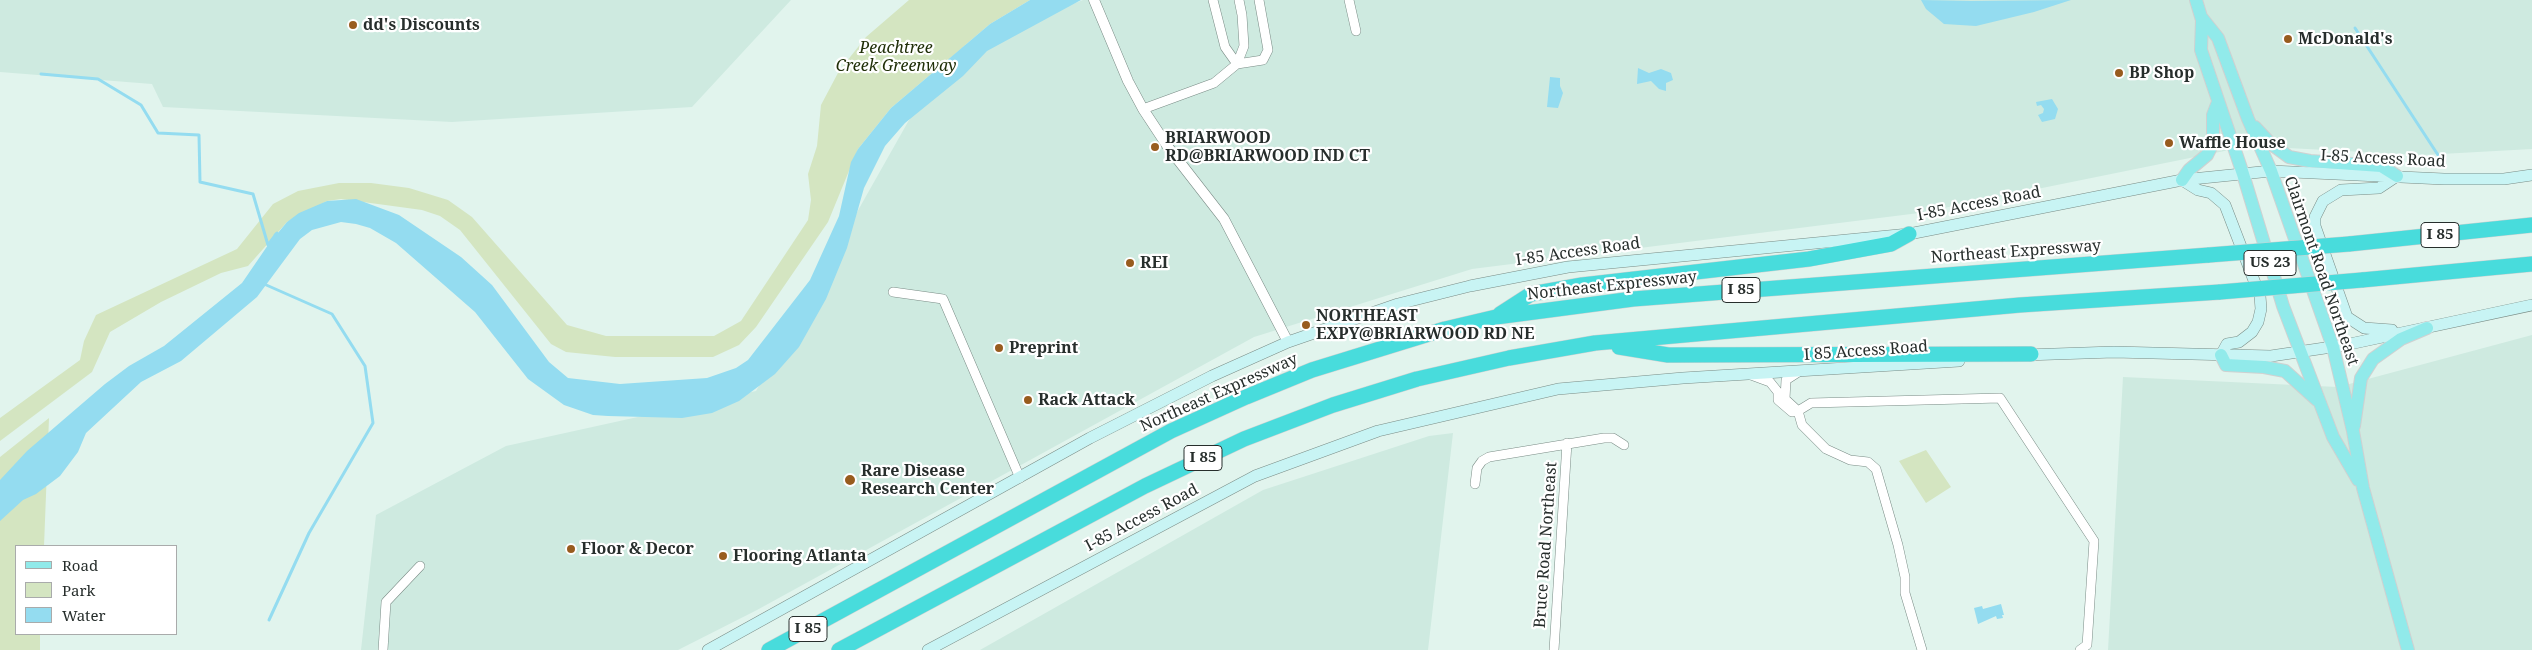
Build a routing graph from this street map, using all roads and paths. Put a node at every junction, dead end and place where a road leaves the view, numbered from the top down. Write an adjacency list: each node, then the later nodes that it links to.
1 (1213, 0): 9 (street)
2 (1239, 0): 9 (street)
3 (1259, 0): 9 (street)
4 (1349, 0): 8 (street)
5 (2196, 0): 7 (main road, Clairmont Road Northeast / US 23)
6 (1096, 5): 11 (street)
7 (2202, 18): 10 (main road, Clairmont Road Northeast / US 23); 12 (main road, Clairmont Road Northeast / US 23)
8 (1356, 31)
9 (1237, 64): 11 (street)
10 (2218, 102): 14 (main road, Clairmont Road Northeast / US 23); 17 (main road)
11 (1143, 109): 25 (street)
12 (2248, 119): 13 (main road, Clairmont Road Northeast / US 23); 15 (main road)
13 (2271, 171): 14 (main road, I-85 Access Road); 15 (main road, I-85 Access Road); 27 (main road, Clairmont Road Northeast / US 23)
14 (2242, 174): 17 (main road, I-85 Access Road); 28 (main road, Clairmont Road Northeast / US 23)
15 (2396, 176): 16 (main road, I-85 Access Road); 24 (main road)
16 (2532, 176)
17 (2182, 180): 19 (main road, I-85 Access Road); 30 (main road)
18 (2532, 225): 23 (highway, Northeast Expressway / I 85, bridge)
19 (1909, 234): 23 (highway); 25 (main road, I-85 Access Road)
20 (2532, 264): 26 (highway, I 85, bridge)
21 (893, 292): 40 (street)
22 (2532, 305): 24 (main road)
23 (1496, 317): 46 (highway, Northeast Expressway / I 85)
24 (2427, 328): 27 (main road); 37 (main road)
25 (1288, 342): 40 (main road, I-85 Access Road)
26 (1595, 344): 29 (highway); 47 (highway, I 85)
27 (2333, 347): 28 (main road); 37 (main road, Clairmont Road Northeast / US 23)
28 (2300, 352): 30 (main road); 35 (main road, Clairmont Road Northeast / US 23)
29 (2031, 354): 30 (main road); 31 (main road, I 85 Access Road)
30 (2221, 355): 35 (main road)
31 (1800, 371): 32 (main road, I 85 Access Road); 34 (street)
32 (1748, 374): 33 (main road, I 85 Access Road); 34 (street)
33 (1703, 377): 48 (main road, I-85 Access Road)
34 (1781, 392): 36 (street)
35 (2319, 402): 42 (main road, Clairmont Road Northeast / US 23)
36 (1798, 411): 50 (street); 51 (street)
37 (2353, 431): 42 (main road, Clairmont Road Northeast / US 23)
38 (1567, 443): 39 (street); 41 (street); 49 (street, Bruce Road Northeast)
39 (1624, 444)
40 (1020, 478): 45 (main road, I-85 Access Road)
41 (1475, 484)
42 (2363, 488): 52 (main road, Clairmont Road Northeast / US 23)
43 (420, 566): 44 (street)
44 (382, 650)
45 (708, 650)
46 (770, 650)
47 (839, 650)
48 (928, 650)
49 (1554, 650)
50 (1922, 650)
51 (2080, 650)
52 (2408, 650)

